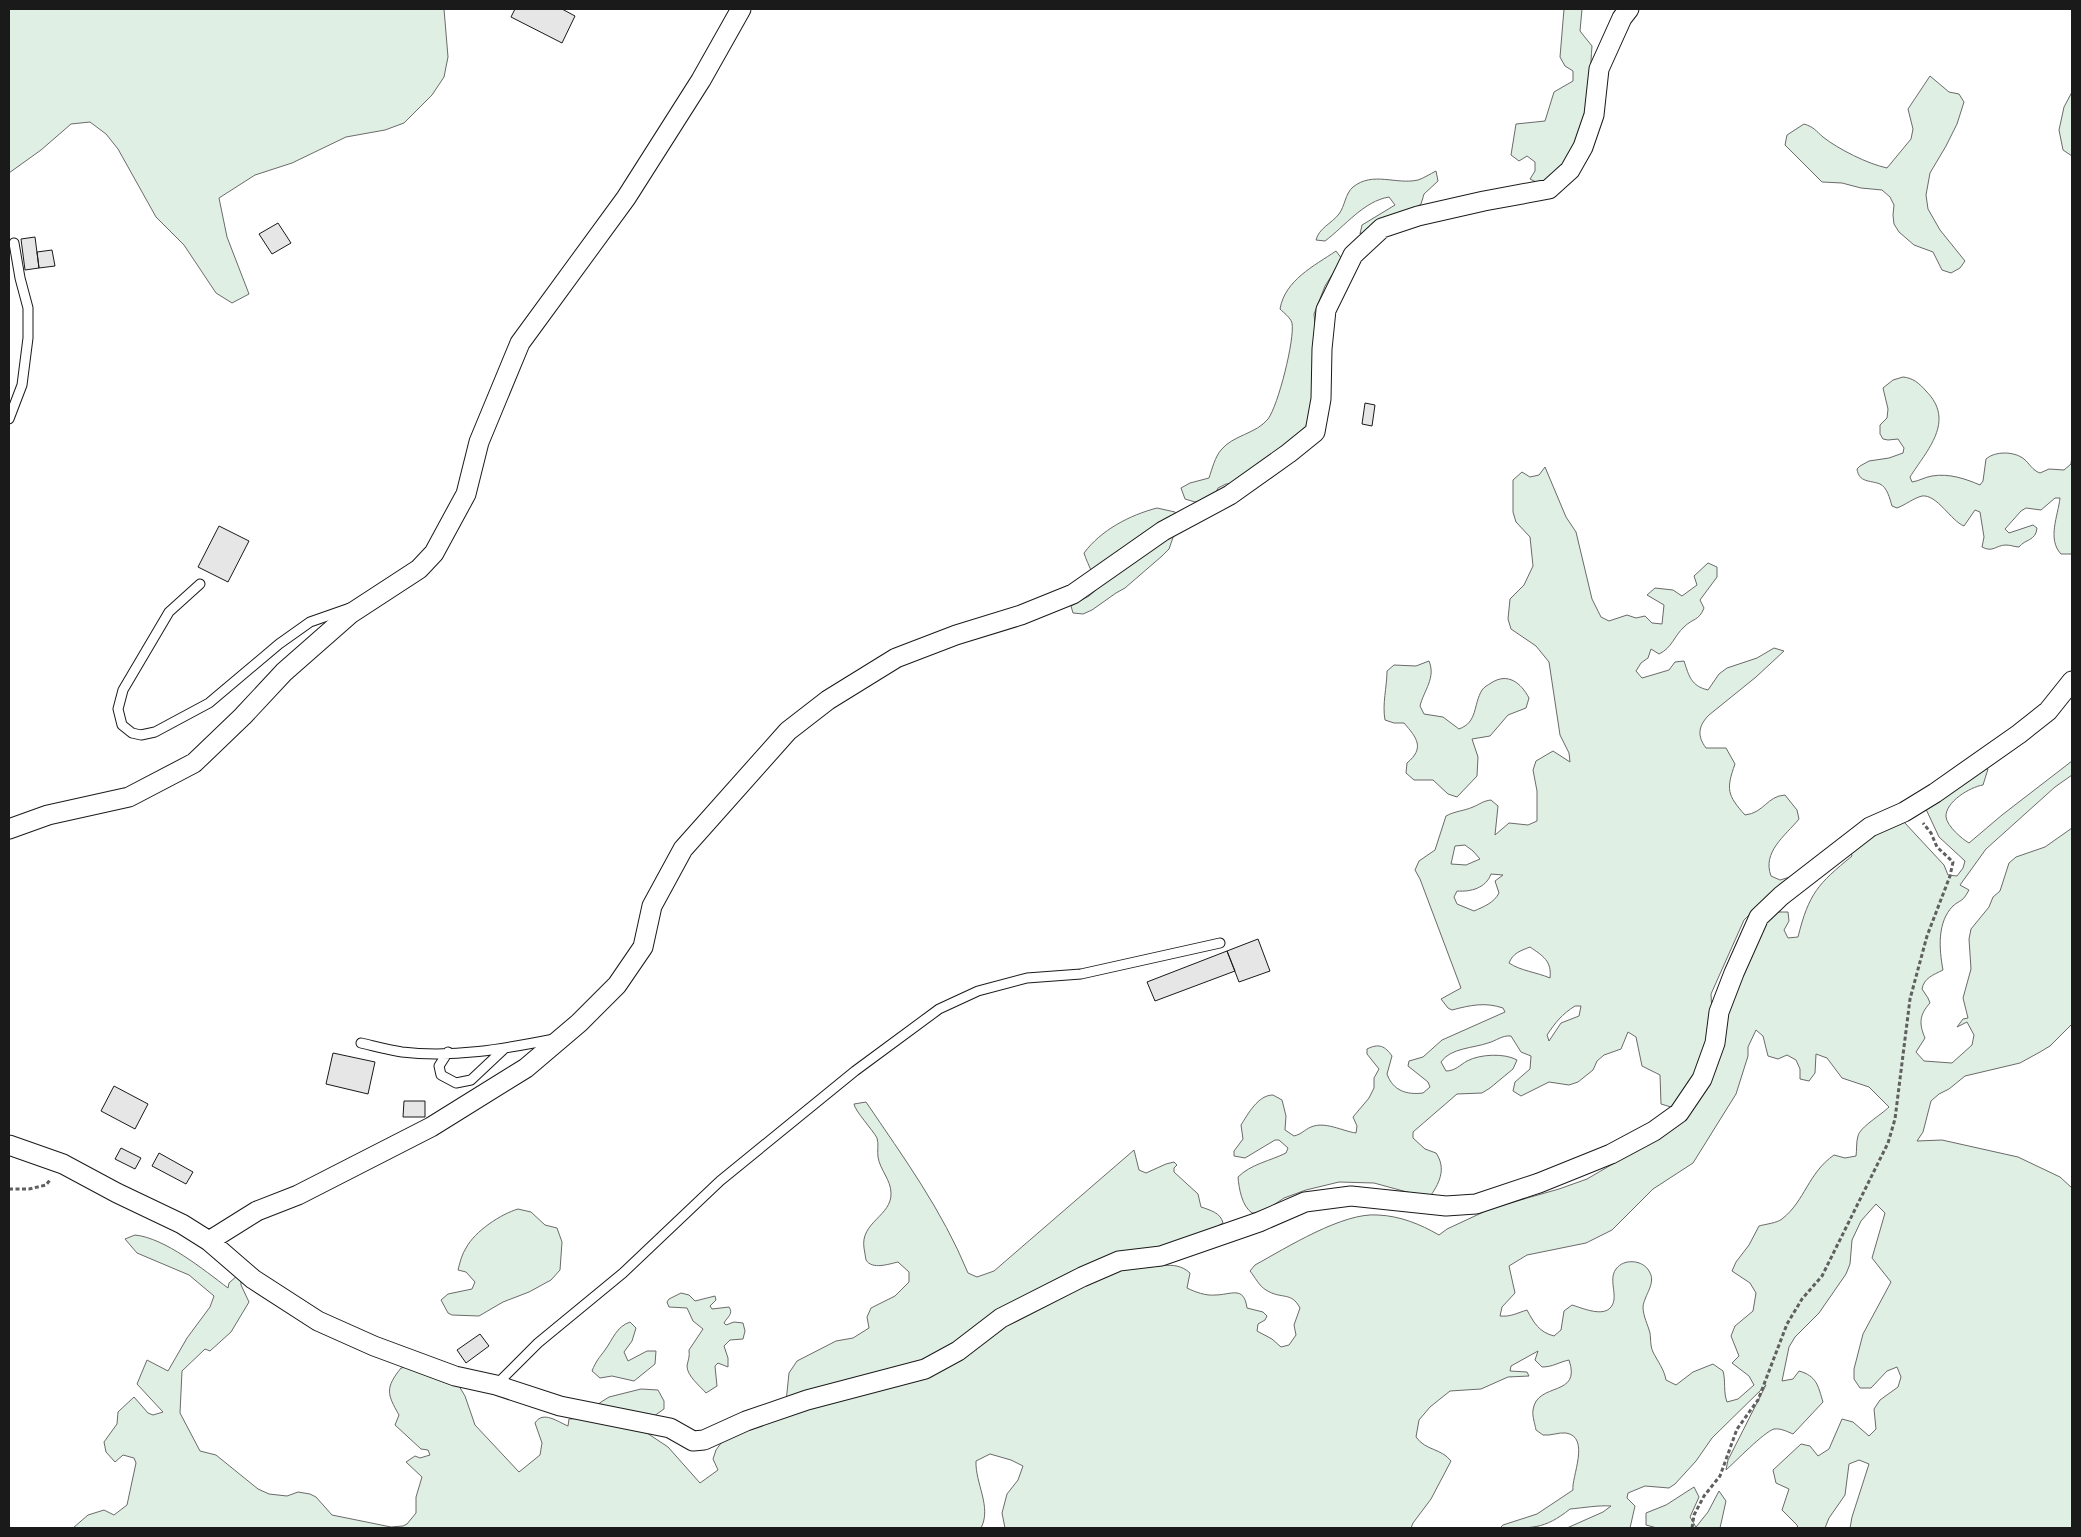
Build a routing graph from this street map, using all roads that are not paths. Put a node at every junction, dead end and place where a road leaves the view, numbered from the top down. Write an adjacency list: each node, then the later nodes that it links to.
1 (741, 9): 6 (street)
2 (1629, 9): 10 (street)
3 (14, 243): 4 (lane)
4 (9, 419)
5 (200, 584): 6 (lane)
6 (367, 603): 8 (street)
7 (2072, 681): 16 (street)
8 (9, 829)
9 (1220, 943): 16 (lane)
10 (561, 1038): 12 (lane); 15 (street)
11 (360, 1043): 13 (lane)
12 (504, 1049): 13 (lane); 13 (lane)
13 (448, 1052)
14 (9, 1145): 15 (street)
15 (209, 1240): 16 (street)
16 (496, 1385)

